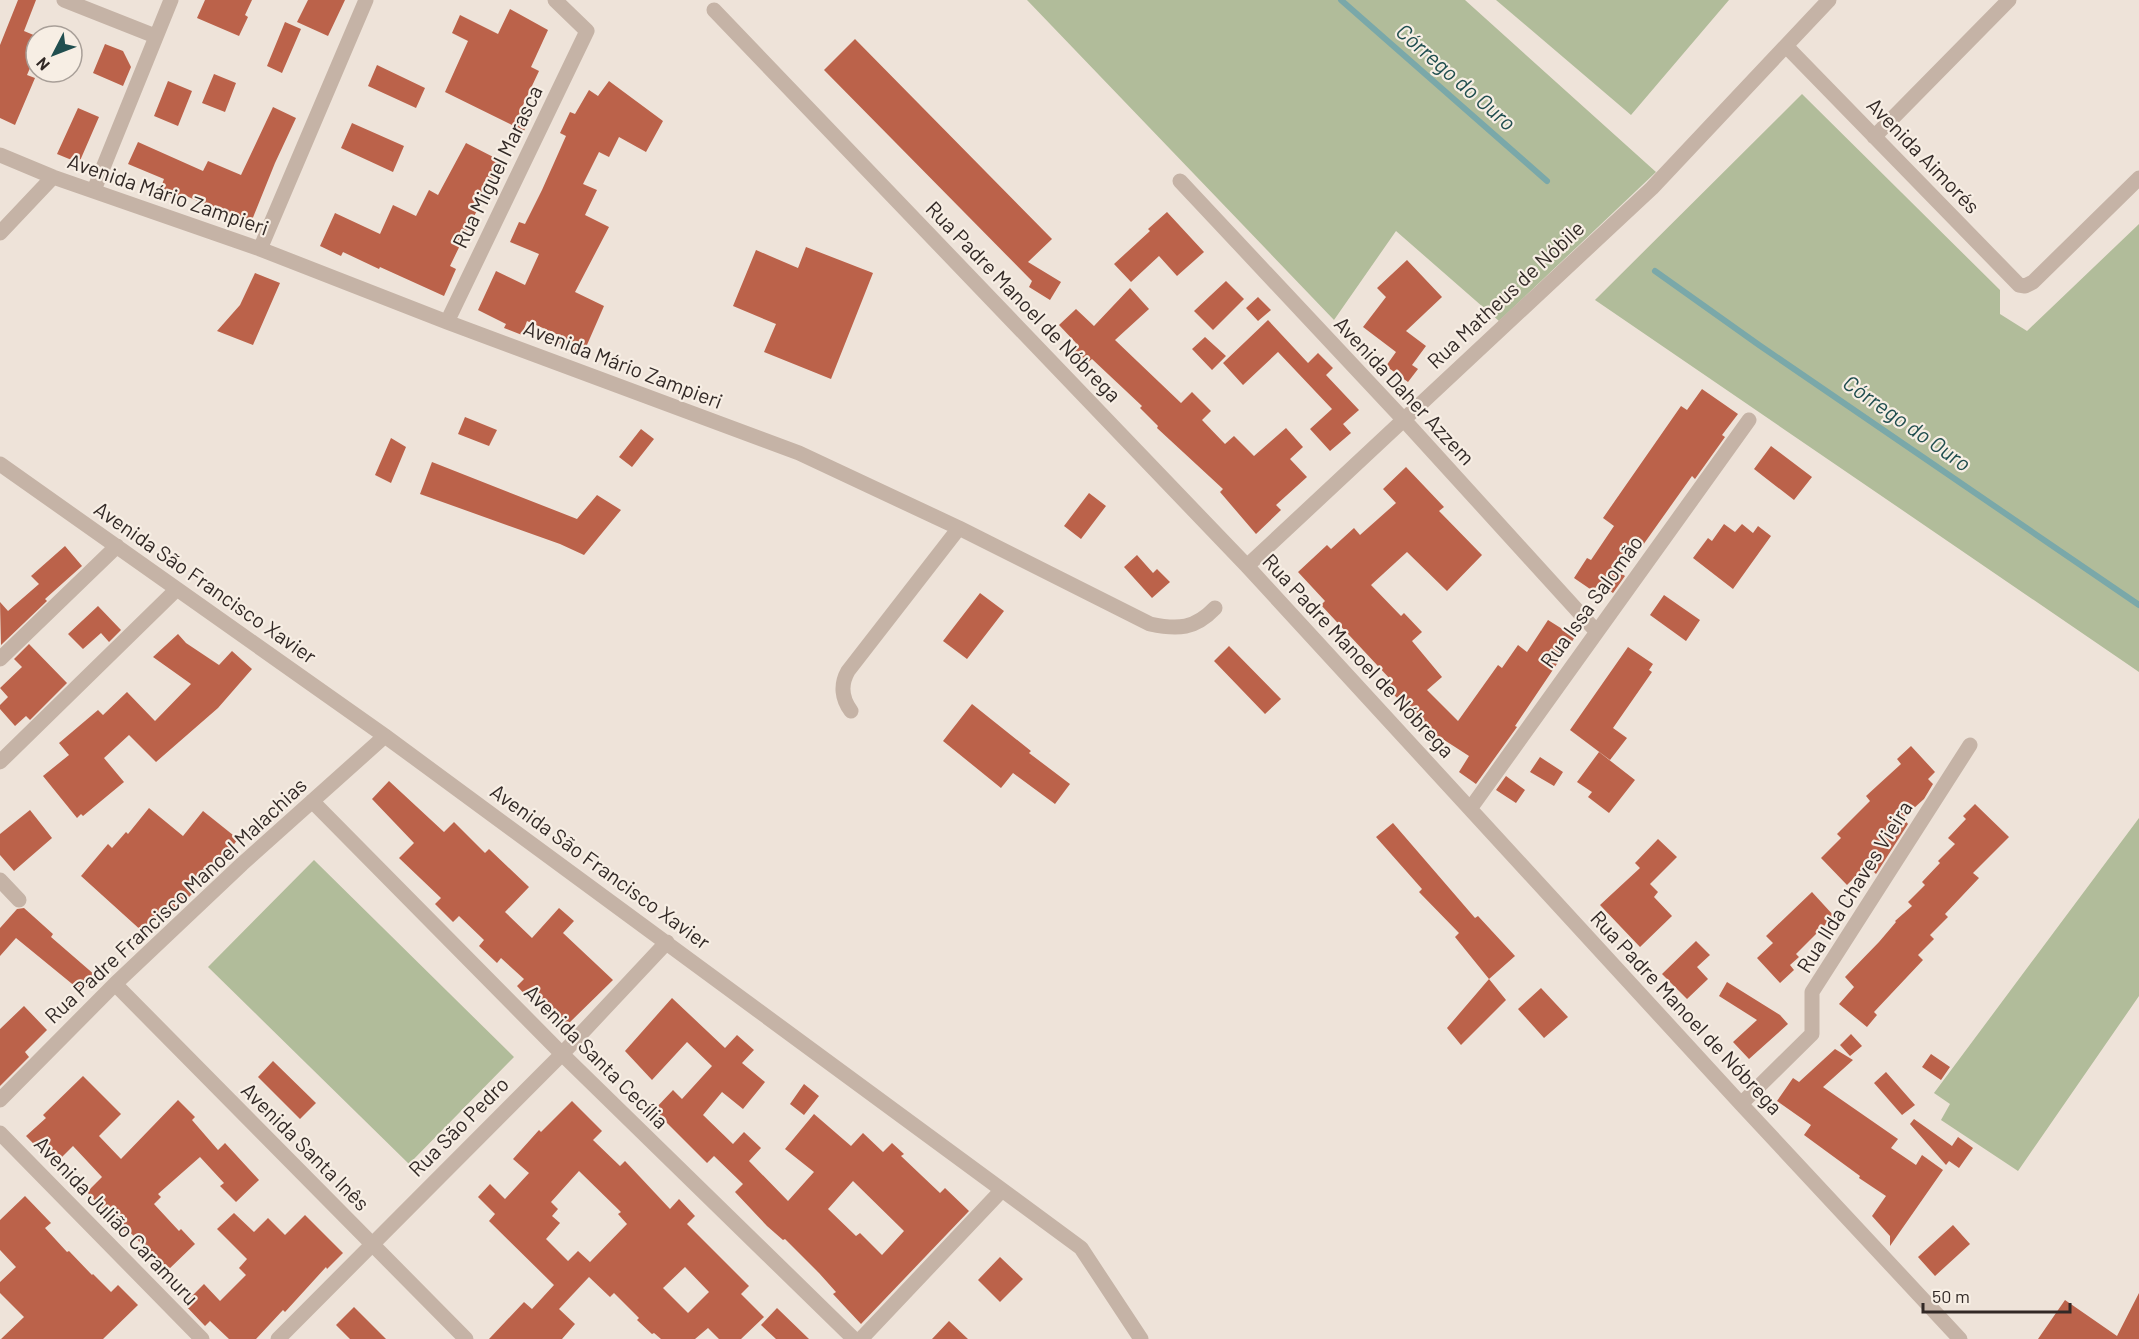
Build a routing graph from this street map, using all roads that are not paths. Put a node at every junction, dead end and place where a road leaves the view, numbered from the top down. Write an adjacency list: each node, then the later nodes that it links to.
1 (64, 0): 8 (street)
2 (171, 0): 8 (street)
3 (366, 0): 17 (street)
4 (555, 0): 18 (street, Rua Miguel Marasca)
5 (1829, 0): 9 (street, Rua Matheus de Nóbile)
6 (2009, 0): 10 (street)
7 (714, 10): 24 (street, Rua Padre Manoel de Nóbrega)
8 (155, 36): 15 (street)
9 (1786, 46): 10 (street, Avenida Aimorés); 19 (street, Rua Matheus de Nóbile)
10 (1874, 137): 13 (street, Avenida Aimorés)
11 (0, 156): 12 (street, Avenida Mário Zampieri)
12 (53, 177): 15 (street, Avenida Mário Zampieri); 16 (street)
13 (2139, 178)
14 (1180, 181): 19 (street, Avenida Daher Azzem)
15 (94, 190): 17 (street, Avenida Mário Zampieri)
16 (0, 233)
17 (260, 249): 18 (street, Avenida Mário Zampieri)
18 (447, 322): 22 (street, Avenida Mário Zampieri)
19 (1404, 420): 24 (street, Rua Matheus de Nóbile); 27 (street, Avenida Daher Azzem)
20 (1749, 420): 27 (street, Rua Issa Salomão)
21 (0, 464): 23 (street, Avenida São Francisco Xavier)
22 (959, 528): 26 (street, Avenida Mário Zampieri); 29 (street)
23 (117, 546): 25 (street, Avenida São Francisco Xavier); 28 (street)
24 (1247, 566): 34 (street, Rua Padre Manoel de Nóbrega)
25 (177, 589): 30 (street, Avenida São Francisco Xavier); 32 (street)
26 (1215, 608)
27 (1596, 631): 34 (street, Rua Issa Salomão)
28 (0, 659)
29 (851, 711)
30 (385, 736): 33 (street, Rua Padre Francisco Manoel Malachias); 37 (street, Avenida São Francisco Xavier)
31 (1970, 745): 41 (street, Rua Ilda Chaves Vieira)
32 (0, 762)
33 (312, 801): 38 (street, Rua Padre Francisco Manoel Malachias); 39 (street, Avenida Santa Cecília)
34 (1470, 809): 41 (street, Rua Padre Manoel de Nóbrega)
35 (0, 880): 36 (street)
36 (19, 900)
37 (667, 942): 39 (street, Rua São Pedro); 43 (street, Avenida São Francisco Xavier)
38 (115, 984): 40 (street, Rua Padre Francisco Manoel Malachias); 44 (street, Avenida Santa Inês)
39 (562, 1054): 44 (street, Rua São Pedro); 49 (street, Avenida Santa Cecília)
40 (0, 1100)
41 (1741, 1104): 51 (street, Rua Padre Manoel de Nóbrega)
42 (0, 1133): 46 (street, Avenida Julião Caramuru)
43 (1002, 1190): 45 (street, Avenida São Francisco Xavier); 50 (street)
44 (371, 1245): 47 (street, Rua São Pedro); 48 (street, Avenida Santa Inês)
45 (1139, 1338)
46 (202, 1339)
47 (278, 1339)
48 (466, 1339)
49 (854, 1339)
50 (861, 1339)
51 (1960, 1339)

